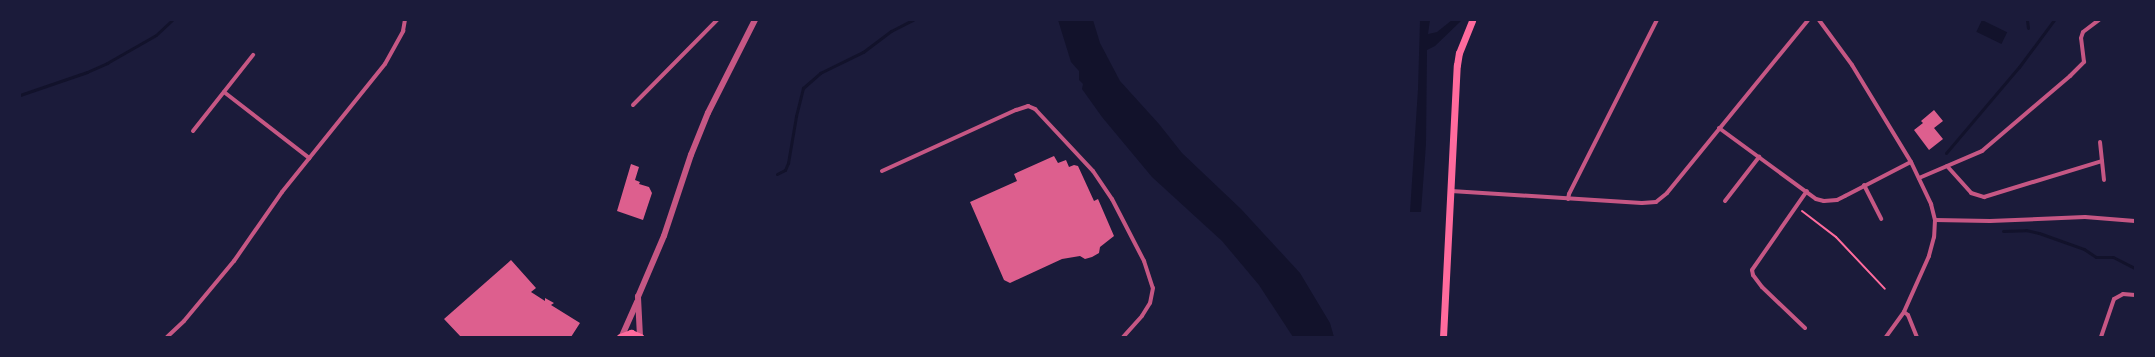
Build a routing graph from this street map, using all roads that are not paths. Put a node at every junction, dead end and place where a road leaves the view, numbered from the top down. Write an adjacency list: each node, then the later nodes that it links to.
1 (405, 20): 16 (street)
2 (717, 20): 11 (street)
3 (755, 20): 32 (street)
4 (1472, 20): 24 (main road)
5 (1656, 20): 26 (street)
6 (1808, 20): 12 (street)
7 (1819, 20): 18 (street)
8 (2099, 20): 19 (street)
9 (253, 55): 10 (street)
10 (224, 92): 13 (street); 16 (street)
11 (633, 105)
12 (1720, 128): 15 (street); 26 (street)
13 (193, 131)
14 (2100, 142): 17 (street)
15 (1760, 157): 25 (street); 27 (street)
16 (309, 158): 36 (street)
17 (2102, 161): 19 (street); 22 (street)
18 (1911, 162): 21 (street); 23 (street)
19 (1947, 166): 21 (street)
20 (882, 171): 38 (street)
21 (1919, 178): 29 (street)
22 (2104, 180)
23 (1864, 185): 25 (street); 28 (street)
24 (1451, 191): 26 (street); 39 (main road)
25 (1807, 191): 34 (street)
26 (1568, 199)
27 (1725, 201)
28 (1881, 219)
29 (1935, 220): 30 (street); 33 (street)
30 (2135, 221)
31 (2135, 295): 42 (street)
32 (637, 302): 35 (street); 37 (street)
33 (1904, 312): 40 (street); 41 (street)
34 (1805, 328)
35 (621, 336): 37 (main road)
36 (167, 337)
37 (640, 337)
38 (1123, 337)
39 (1443, 337)
40 (1886, 337)
41 (1917, 337)
42 (2101, 337)

